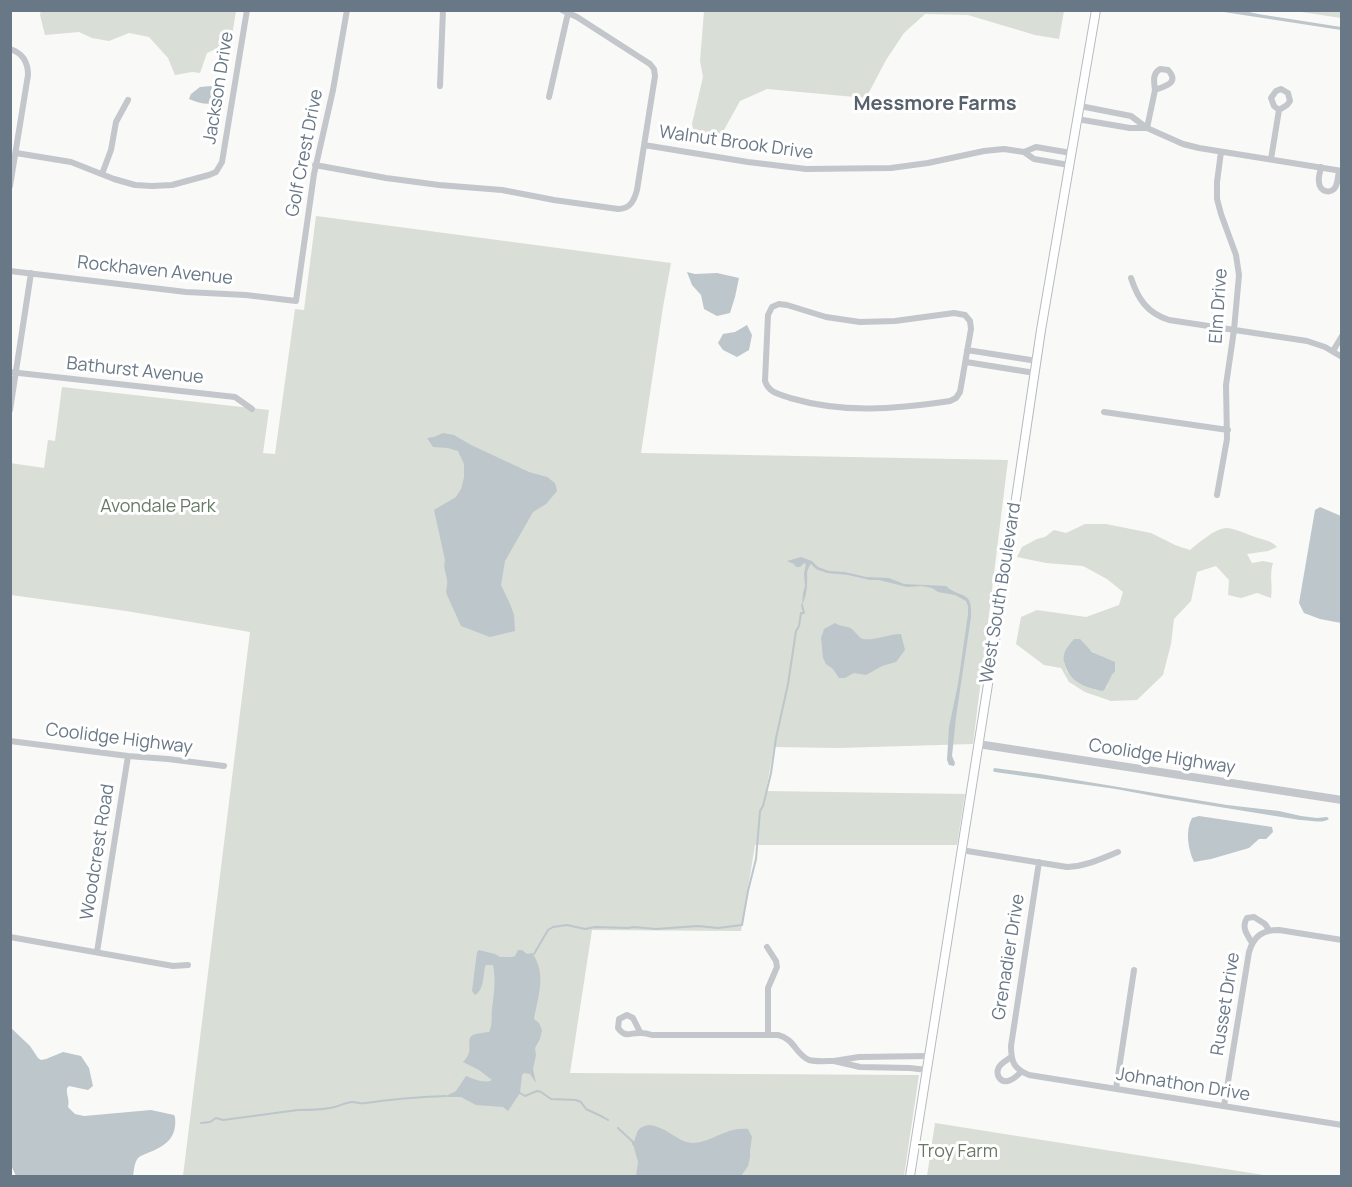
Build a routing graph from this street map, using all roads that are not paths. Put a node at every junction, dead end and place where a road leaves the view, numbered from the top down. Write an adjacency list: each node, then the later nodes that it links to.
1 (247, 10): 27 (street, Jackson Drive)
2 (347, 10): 23 (street, Golf Crest Drive)
3 (443, 10): 7 (street)
4 (1096, 10): 11 (main road, West South Boulevard)
5 (565, 12): 9 (street); 15 (street)
6 (10, 49): 19 (street)
7 (440, 86)
8 (1155, 90): 14 (street)
9 (549, 97)
10 (128, 100): 27 (street)
11 (1080, 106): 13 (main road, West South Boulevard); 14 (street)
12 (1279, 110): 21 (street)
13 (1077, 119): 14 (street); 20 (main road, West South Boulevard)
14 (1148, 128): 18 (street)
15 (644, 145): 17 (street, Walnut Brook Drive); 23 (street, Walnut Brook Drive)
16 (1048, 150): 17 (street, Walnut Brook Drive); 20 (street, Walnut Brook Drive); 22 (street)
17 (1024, 152): 22 (street, Walnut Brook Drive)
18 (1221, 152): 21 (street); 33 (street, Elm Drive)
19 (16, 153): 27 (street); 28 (street)
20 (1071, 153): 24 (main road, West South Boulevard)
21 (1271, 159): 25 (street)
22 (1047, 161): 24 (street, Walnut Brook Drive)
23 (315, 165): 32 (street, Golf Crest Drive)
24 (1069, 165): 39 (main road, West South Boulevard)
25 (1321, 167): 26 (street); 26 (street)
26 (1340, 171)
27 (102, 174)
28 (10, 186)
29 (10, 271): 30 (street, Rockhaven Avenue)
30 (30, 273): 32 (street, Rockhaven Avenue); 40 (street)
31 (1131, 278): 33 (street)
32 (296, 301)
33 (1234, 330): 36 (street); 45 (street, Elm Drive)
34 (1341, 336): 36 (street)
35 (967, 350): 38 (street); 38 (street); 39 (street)
36 (1333, 351): 37 (street)
37 (1341, 357)
38 (966, 362): 41 (street)
39 (1037, 362): 41 (main road, West South Boulevard)
40 (13, 373): 42 (street, Bathurst Avenue); 43 (street)
41 (1035, 373): 48 (main road, West South Boulevard)
42 (252, 409)
43 (10, 410)
44 (1104, 412): 45 (street)
45 (1228, 430): 46 (street, Elm Drive)
46 (1217, 495)
47 (10, 741): 49 (street, Coolidge Highway)
48 (978, 744): 51 (street, Coolidge Highway); 52 (main road, West South Boulevard)
49 (128, 756): 50 (street, Coolidge Highway); 60 (street, Woodcrest Road)
50 (224, 766)
51 (1341, 800)
52 (961, 850): 54 (street); 65 (main road, West South Boulevard)
53 (1118, 852): 54 (street)
54 (1039, 862): 66 (street, Grenadier Drive)
55 (1269, 930): 57 (street, Russet Drive); 58 (street, Russet Drive); 58 (street, Russet Drive)
56 (10, 937): 60 (street)
57 (1341, 940)
58 (1252, 943): 72 (street, Russet Drive)
59 (767, 947): 64 (street)
60 (97, 952): 61 (street)
61 (188, 965)
62 (1134, 970): 71 (street)
63 (640, 1032): 64 (street)
64 (768, 1035): 67 (street)
65 (929, 1056): 67 (street); 68 (main road, West South Boulevard)
66 (1011, 1057): 69 (street, Grenadier Drive); 70 (street, Grenadier Drive)
67 (834, 1061): 68 (street)
68 (927, 1070): 74 (main road, West South Boulevard)
69 (1021, 1072): 70 (street, Johnathon Drive); 71 (street, Johnathon Drive)
70 (999, 1078)
71 (1116, 1089): 72 (street, Johnathon Drive)
72 (1224, 1106): 73 (street, Johnathon Drive)
73 (1341, 1125)
74 (910, 1176)

